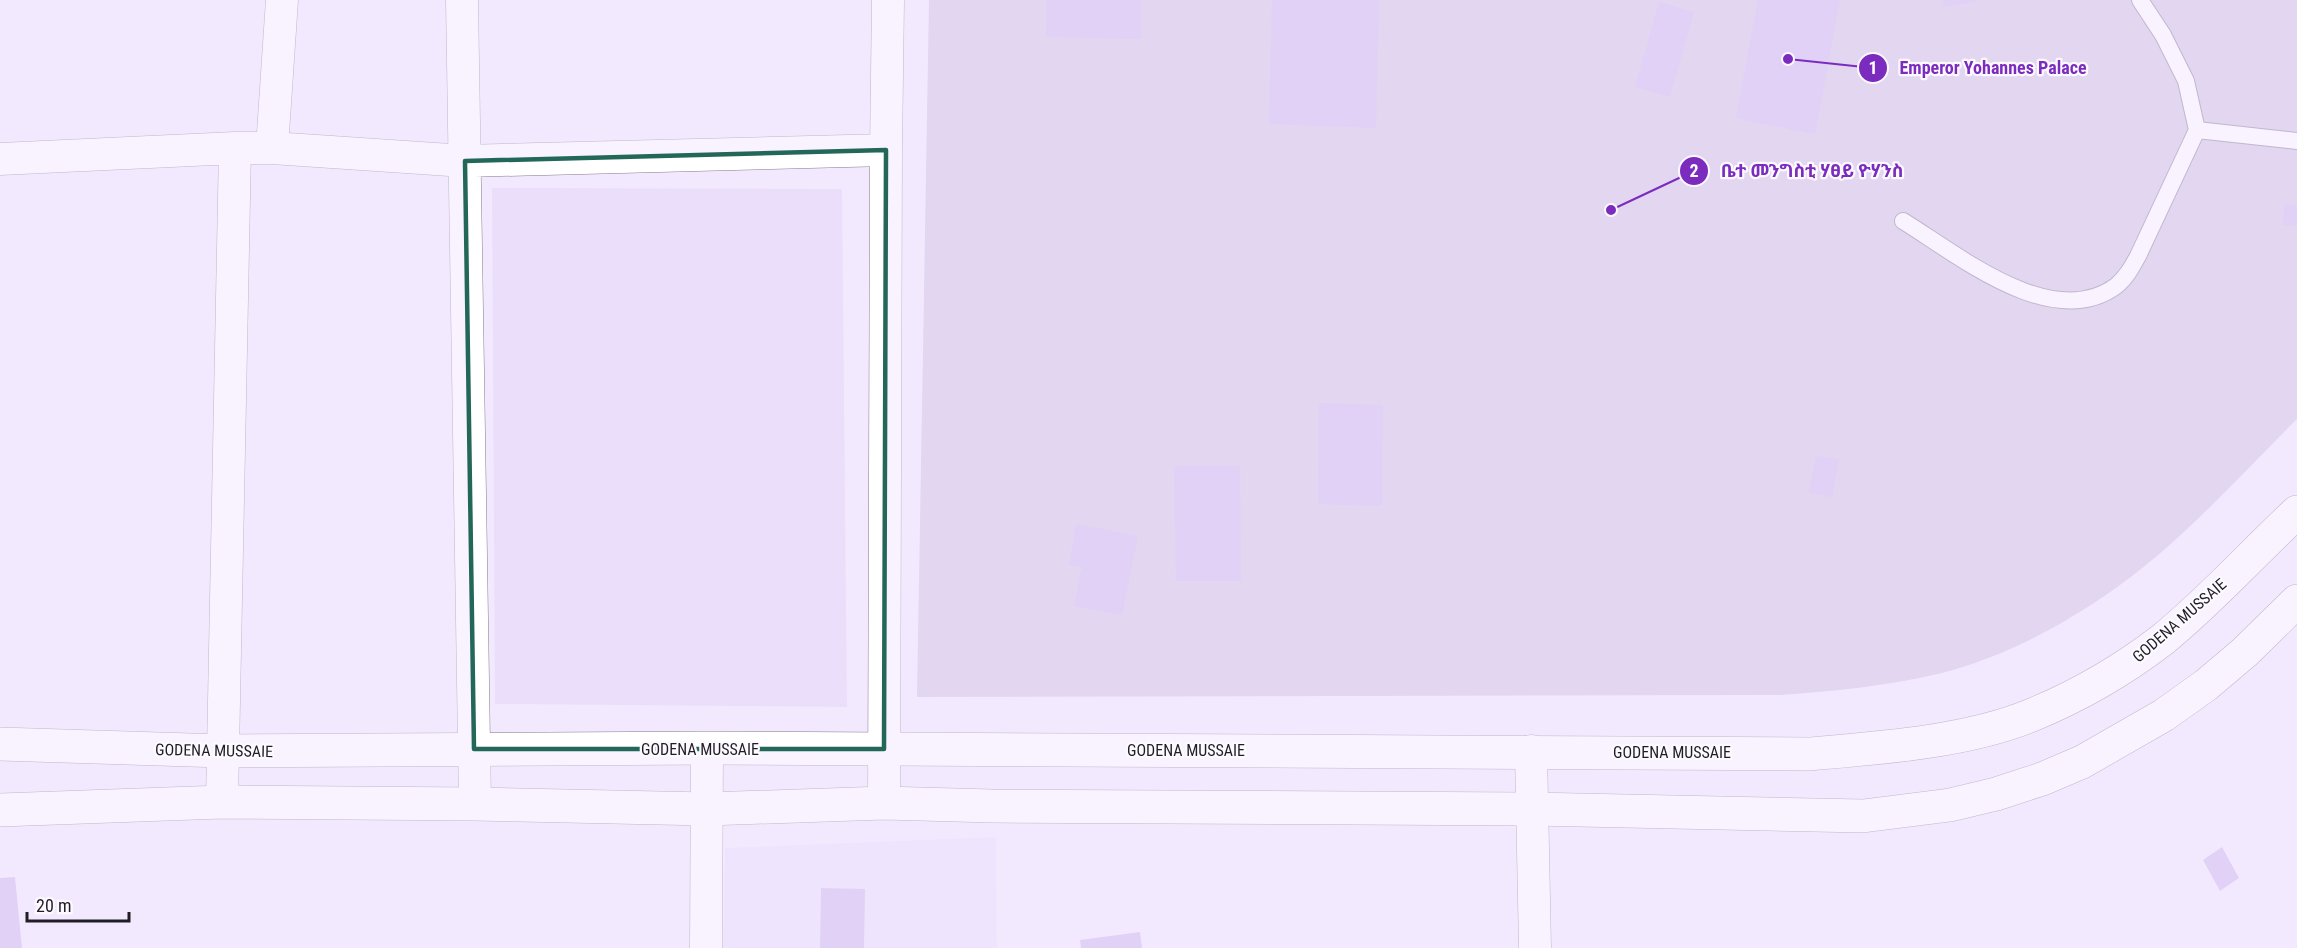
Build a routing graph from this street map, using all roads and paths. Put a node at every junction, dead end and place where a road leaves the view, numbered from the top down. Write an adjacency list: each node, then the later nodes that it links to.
1 (282, 0): 8 (street)
2 (462, 0): 11 (street)
3 (888, 0): 9 (street)
4 (2140, 0): 5 (lane)
5 (2197, 130): 6 (lane); 12 (lane)
6 (2297, 141)
7 (235, 148): 8 (street); 10 (street); 19 (street)
8 (272, 148): 11 (street)
9 (886, 150): 11 (street); 17 (street)
10 (0, 159)
11 (465, 161): 18 (street)
12 (1903, 221)
13 (2297, 512): 20 (street, GODENA MUSSAIE)
14 (2297, 601): 25 (street)
15 (0, 744): 19 (street, GODENA MUSSAIE)
16 (707, 748): 17 (street, GODENA MUSSAIE); 18 (street, GODENA MUSSAIE); 24 (street)
17 (884, 749): 20 (street, GODENA MUSSAIE); 22 (street)
18 (474, 750): 19 (street, GODENA MUSSAIE); 23 (street)
19 (223, 752): 21 (street)
20 (1531, 752): 25 (street)
21 (222, 802): 23 (street); 26 (street)
22 (884, 803): 24 (street); 25 (street)
23 (475, 804): 24 (street)
24 (707, 809): 27 (street)
25 (1532, 809): 28 (street)
26 (0, 810)
27 (706, 948)
28 (1535, 948)

